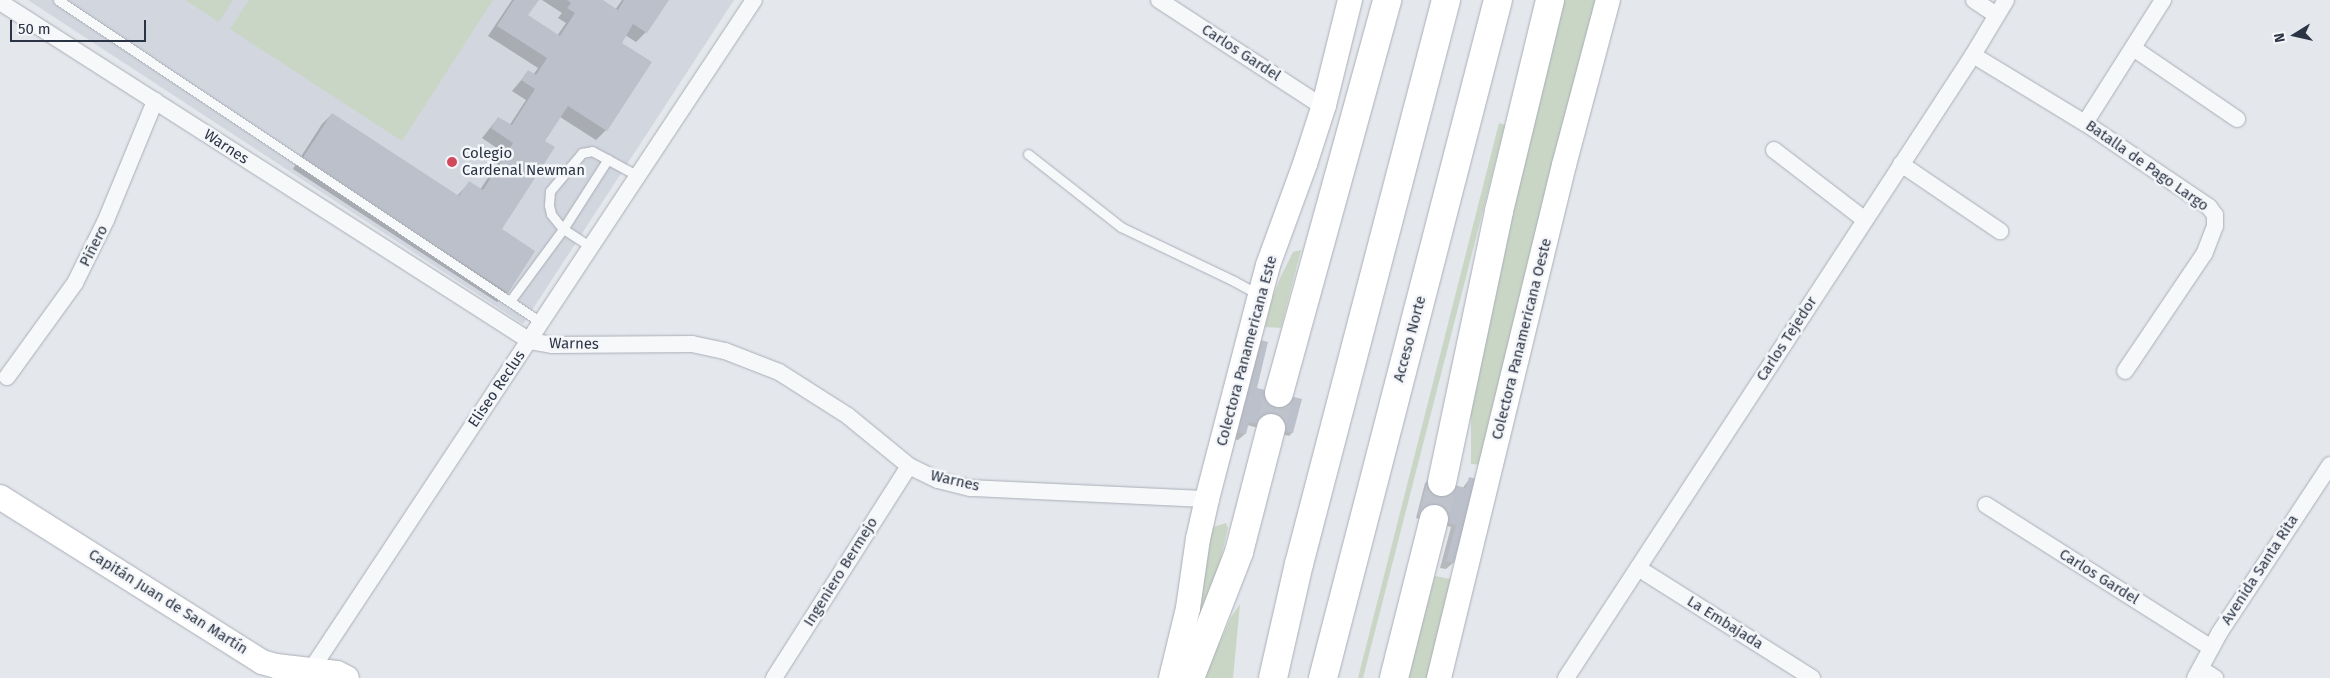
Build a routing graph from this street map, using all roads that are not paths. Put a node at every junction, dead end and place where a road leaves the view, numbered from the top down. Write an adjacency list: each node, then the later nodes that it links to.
1 (58, 0): 31 (lane)
2 (754, 0): 25 (street, Eliseo Reclus)
3 (1159, 0): 18 (street, Carlos Gardel)
4 (1350, 0): 18 (street, Colectora Panamericana Este)
5 (1387, 0): 36 (highway)
6 (1446, 0): 53 (highway)
7 (1498, 0): 54 (highway, Acceso Norte)
8 (1550, 0): 40 (highway)
9 (1608, 0): 56 (street, Colectora Panamericana Oeste)
10 (1974, 0): 14 (street)
11 (2006, 0): 14 (street, Carlos Tejedor)
12 (2162, 0): 15 (street)
13 (0, 2): 17 (street, Warnes)
14 (1996, 15): 16 (street, Carlos Tejedor)
15 (2133, 48): 19 (street); 20 (street)
16 (1973, 55): 20 (street, Batalla de Pago Largo); 24 (street, Carlos Tejedor)
17 (155, 101): 33 (street, Warnes); 35 (street, Piñero)
18 (1323, 106): 30 (street, Colectora Panamericana Este)
19 (2237, 119)
20 (2085, 123): 34 (street, Batalla de Pago Largo)
21 (1774, 150): 26 (street)
22 (1028, 154): 30 (lane)
23 (608, 159): 25 (lane); 27 (lane); 27 (lane)
24 (1901, 164): 26 (street, Carlos Tejedor); 28 (street)
25 (638, 176): 29 (street, Eliseo Reclus)
26 (1864, 219): 45 (street, Carlos Tejedor)
27 (563, 229): 29 (lane); 31 (lane)
28 (2000, 231)
29 (591, 247): 32 (street, Eliseo Reclus)
30 (1260, 295): 42 (street, Colectora Panamericana Este)
31 (510, 301): 32 (lane)
32 (542, 323): 33 (street, Eliseo Reclus)
33 (530, 340): 39 (street, Warnes); 48 (street, Eliseo Reclus)
34 (2126, 371)
35 (7, 377)
36 (1279, 394)
37 (1270, 428): 52 (highway)
38 (2330, 465): 46 (street, Avenida Santa Rita)
39 (909, 466): 42 (street, Warnes); 50 (street, Ingeniero Bermejo)
40 (1442, 482)
41 (0, 497): 48 (street, Capitán Juan de San Martín)
42 (1207, 499): 51 (street, Colectora Panamericana Este)
43 (1986, 505): 46 (street, Carlos Gardel)
44 (1434, 519): 55 (highway)
45 (1638, 568): 57 (street, Carlos Tejedor); 58 (street, La Embajada)
46 (2211, 648): 47 (street, Avenida Santa Rita)
47 (2198, 673): 59 (street)
48 (308, 674): 49 (street, Capitán Juan de San Martín)
49 (347, 678)
50 (774, 678)
51 (1171, 678)
52 (1190, 678)
53 (1273, 678)
54 (1322, 678)
55 (1394, 678)
56 (1439, 678)
57 (1566, 678)
58 (1812, 678)
59 (2215, 678)

